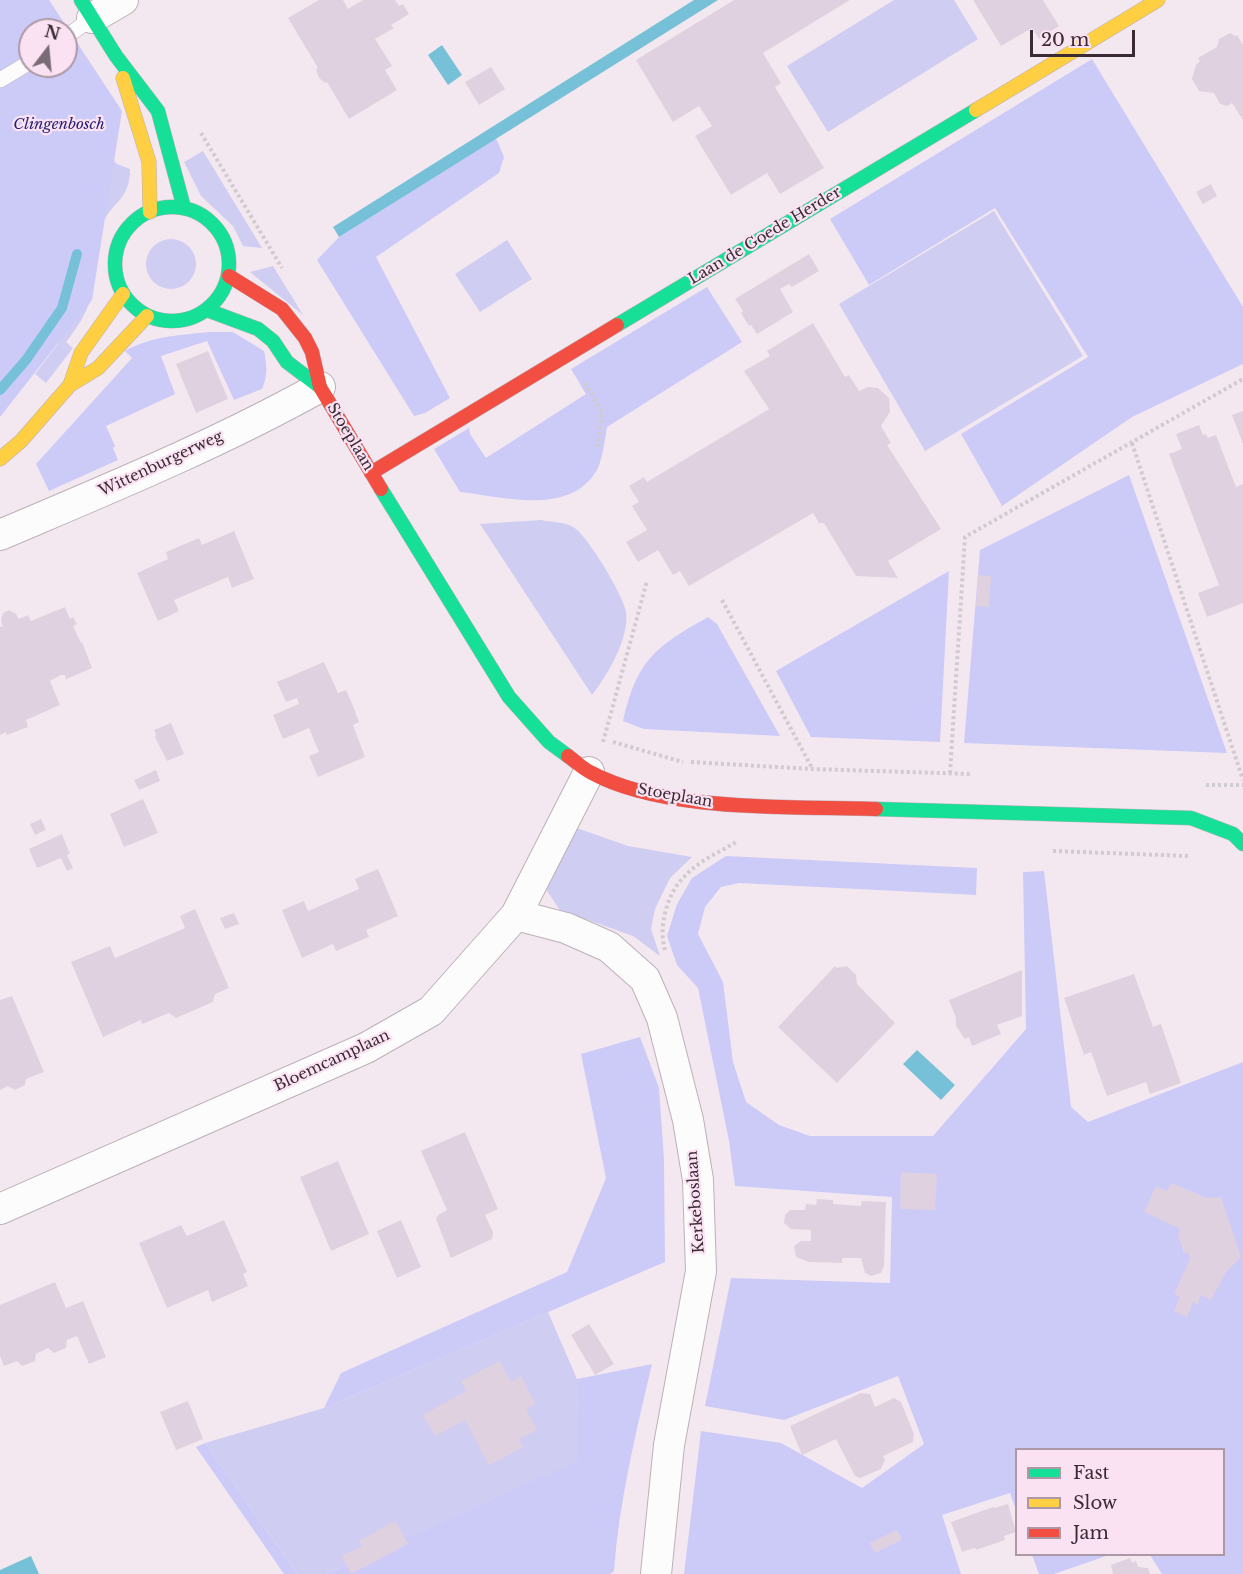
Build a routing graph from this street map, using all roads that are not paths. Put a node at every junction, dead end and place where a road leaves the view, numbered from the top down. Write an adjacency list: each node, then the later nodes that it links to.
1 (123, 0): 3 (street)
2 (1158, 0): 16 (street, Laan de Goede Herder)
3 (87, 9): 4 (street)
4 (116, 56): 7 (street); 8 (street)
5 (18, 69): 6 (lane)
6 (0, 80)
7 (184, 208): 8 (street); 9 (street)
8 (150, 212): 10 (street)
9 (229, 276): 11 (street); 14 (street, Stoeplaan)
10 (123, 294): 12 (street); 13 (street)
11 (207, 310): 12 (street); 14 (street, Stoeplaan)
12 (147, 316): 13 (street)
13 (70, 385): 15 (street)
14 (320, 387): 16 (street, Stoeplaan); 17 (street, Wittenburgerweg)
15 (0, 459)
16 (371, 472): 18 (street, Stoeplaan)
17 (0, 535)
18 (589, 772): 19 (street, Stoeplaan); 20 (street, Bloemcamplaan)
19 (1240, 837)
20 (516, 915): 21 (street, Bloemcamplaan); 22 (street, Kerkeboslaan)
21 (0, 1209)
22 (656, 1574)

